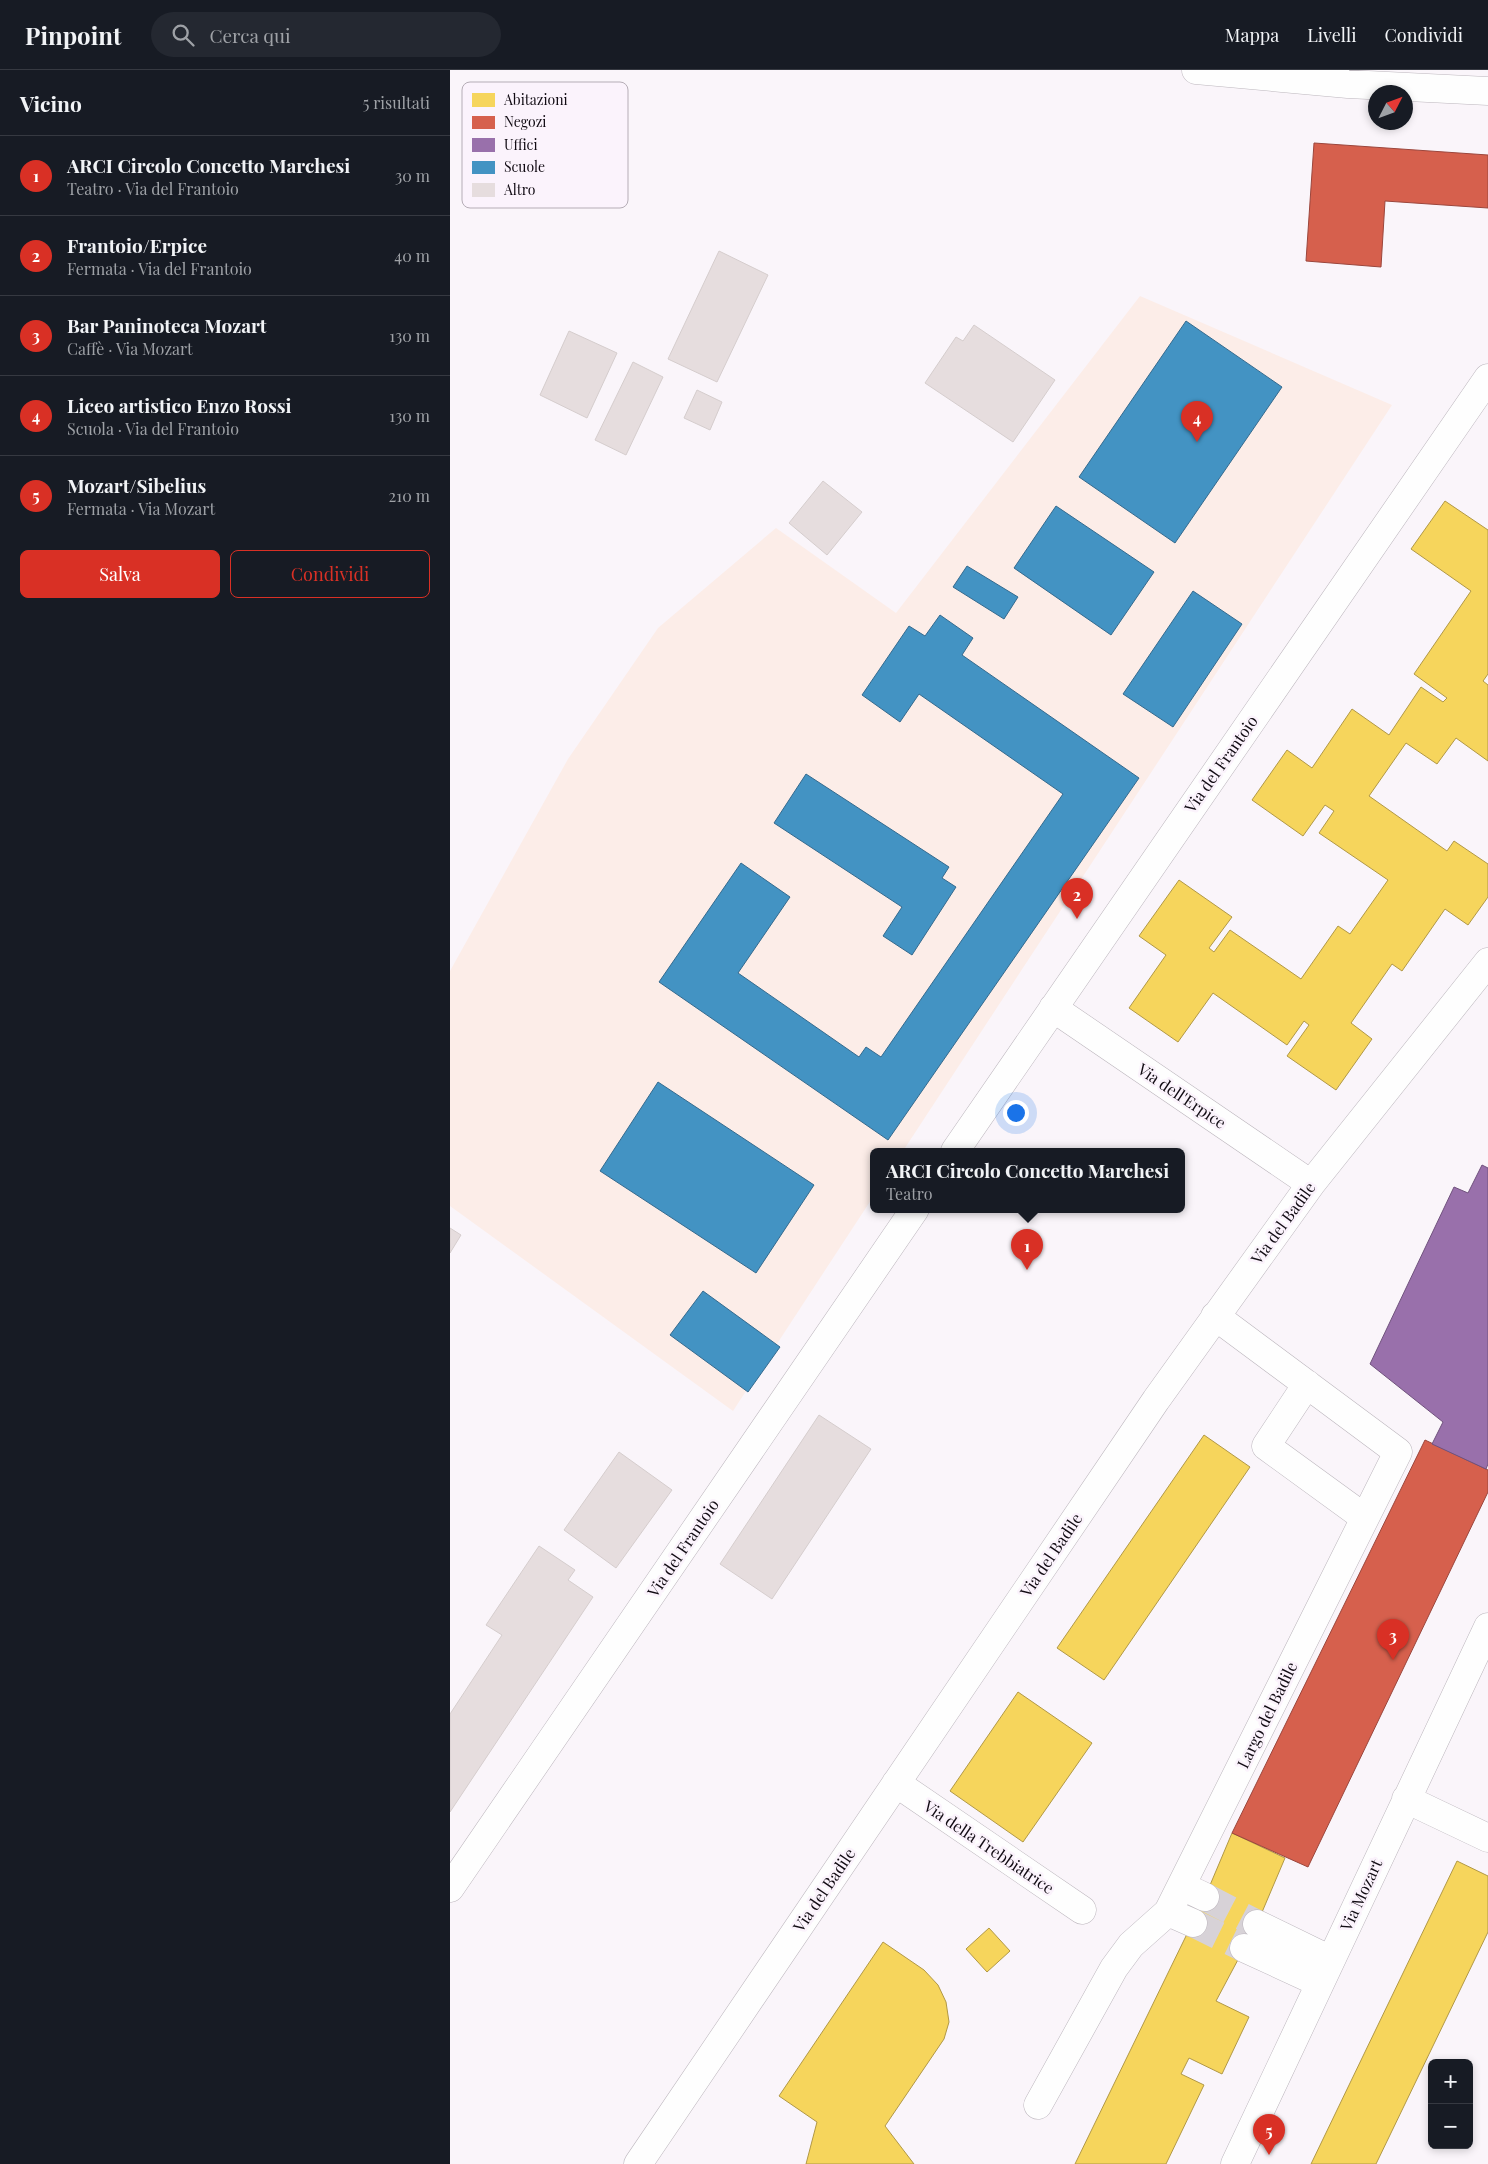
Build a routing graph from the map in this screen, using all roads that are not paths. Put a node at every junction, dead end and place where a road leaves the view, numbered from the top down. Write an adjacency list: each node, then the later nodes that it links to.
1 (1196, 70): 2 (street)
2 (1488, 92)
3 (1488, 378): 5 (street, Via del Frantoio)
4 (1488, 962): 7 (street, Via del Badile)
5 (1053, 1008): 6 (street, Via del Frantoio); 7 (street, Via dell'Erpice)
6 (957, 1148)
7 (1311, 1184): 9 (street, Via del Badile)
8 (912, 1213): 16 (street, Via del Frantoio)
9 (1215, 1316): 10 (street, Largo del Badile); 13 (street, Via del Badile)
10 (1307, 1384): 11 (street, Largo del Badile); 11 (street)
11 (1365, 1518): 18 (street, Largo del Badile)
12 (1488, 1627): 14 (street, Via Mozart)
13 (896, 1783): 17 (street, Via della Trebbiatrice); 24 (street, Via del Badile)
14 (1406, 1799): 15 (street); 22 (street, Via Mozart)
15 (1488, 1838)
16 (450, 1888)
17 (1082, 1910)
18 (1168, 1912): 19 (street); 23 (street, Largo del Badile)
19 (1192, 1923)
20 (1257, 1924): 22 (street)
21 (1244, 1948): 22 (street)
22 (1326, 1971): 25 (street, Via Mozart)
23 (1038, 2105)
24 (638, 2164)
25 (1235, 2164)

